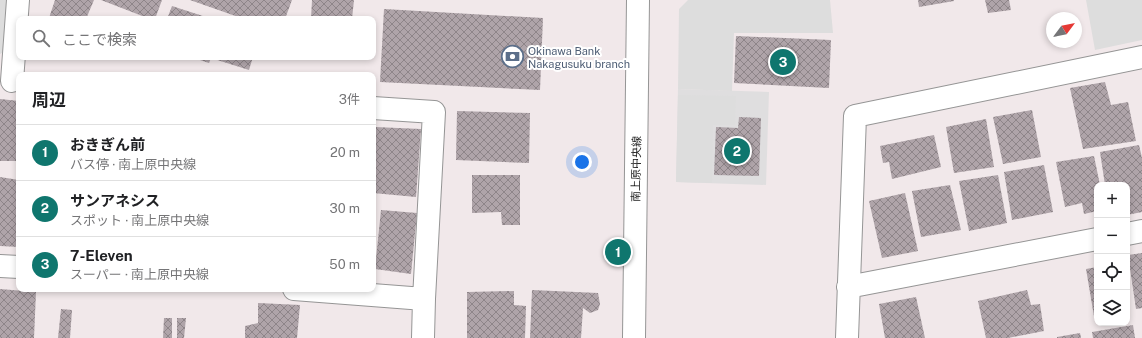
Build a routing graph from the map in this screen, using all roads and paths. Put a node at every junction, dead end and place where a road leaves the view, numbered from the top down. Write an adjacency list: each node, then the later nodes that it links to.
1 (18, 0): 3 (street)
2 (638, 0): 17 (street, 南上原中央線)
3 (16, 16)
4 (16, 20): 6 (street)
5 (1142, 57): 13 (street)
6 (10, 81)
7 (376, 108): 15 (street)
8 (1142, 231): 9 (street)
9 (1130, 233)
10 (1094, 240): 13 (street)
11 (0, 266): 12 (street)
12 (16, 267)
13 (848, 287): 18 (street)
14 (333, 292): 15 (street)
15 (424, 299): 16 (street)
16 (423, 338)
17 (634, 338)
18 (847, 338)

